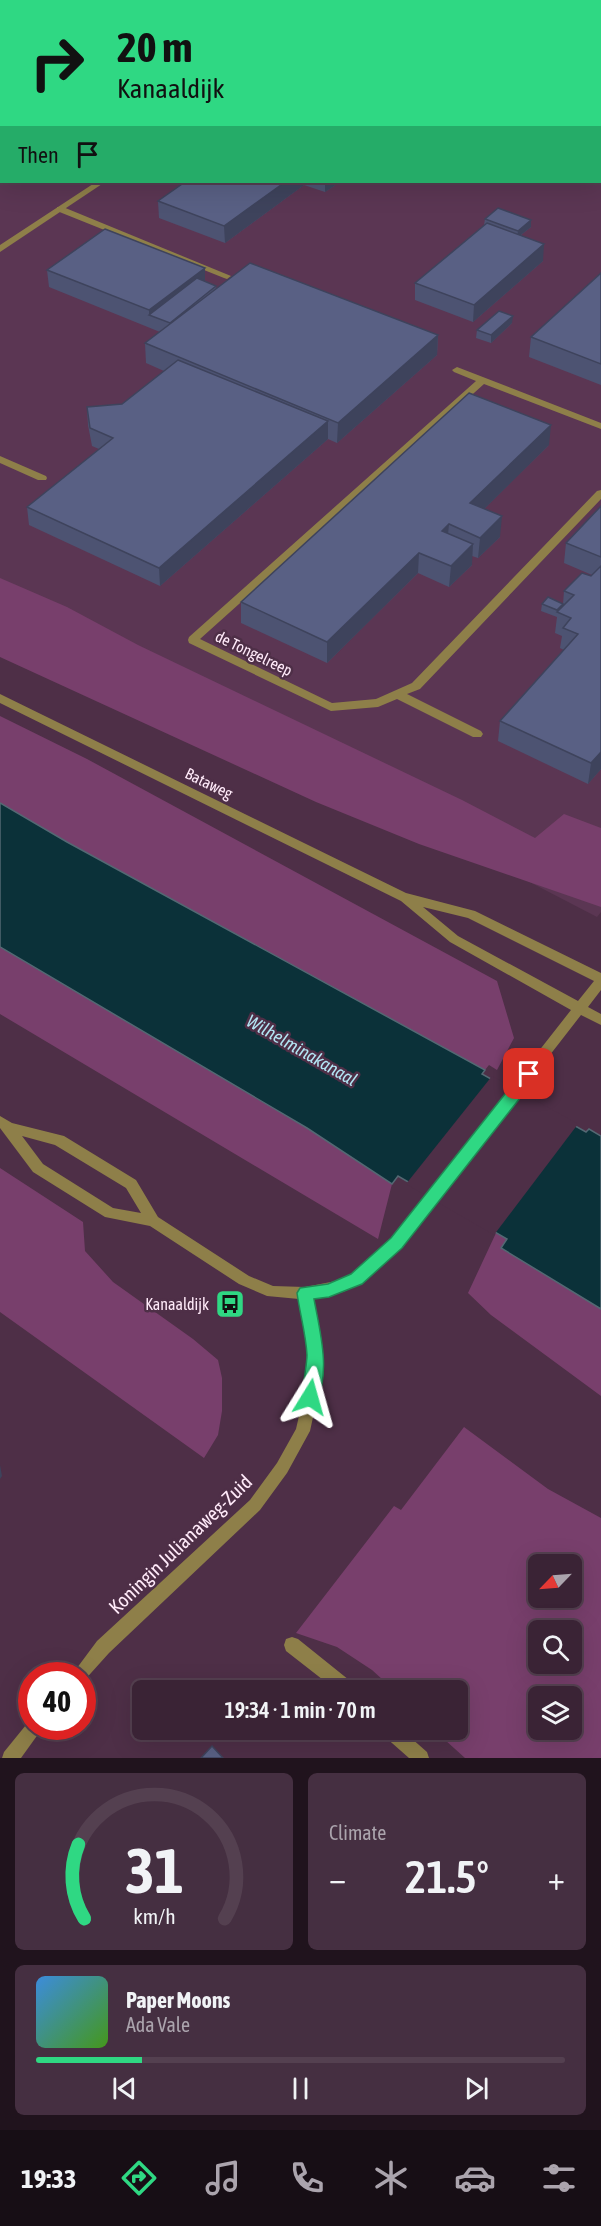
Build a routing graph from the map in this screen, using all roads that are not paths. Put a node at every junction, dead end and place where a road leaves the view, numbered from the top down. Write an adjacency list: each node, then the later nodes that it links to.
1 (99, 183): 2 (street)
2 (60, 209): 3 (street); 4 (street)
3 (0, 249)
4 (226, 276)
5 (457, 370): 6 (street)
6 (483, 380): 7 (street); 11 (street, de Tongelreep)
7 (601, 426)
8 (0, 459): 9 (street)
9 (42, 478)
10 (601, 493): 11 (street, de Tongelreep)
11 (397, 694): 13 (street)
12 (0, 698): 14 (street, Bataweg)
13 (477, 734)
14 (403, 897): 15 (street, Bataweg); 16 (street, Bataweg)
15 (601, 980): 16 (street)
16 (579, 1010): 17 (street, Bataweg); 20 (street)
17 (601, 1020)
18 (4, 1124): 19 (street); 19 (street)
19 (153, 1221): 20 (street)
20 (305, 1293): 22 (street, Koningin Julianaweg-Zuid)
21 (292, 1645): 23 (street)
22 (91, 1662)
23 (336, 1680)
24 (25, 1740): 26 (street)
25 (401, 1740): 27 (street)
26 (10, 1758)
27 (421, 1758)

